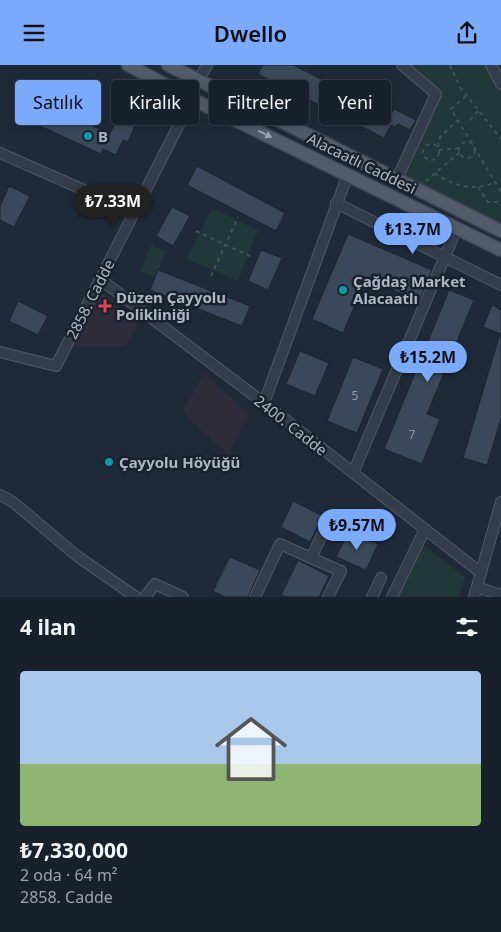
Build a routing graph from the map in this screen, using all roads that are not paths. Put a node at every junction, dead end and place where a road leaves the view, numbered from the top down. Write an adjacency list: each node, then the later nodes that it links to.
1 (128, 65): 6 (main road, Alacaatlı Caddesi)
2 (168, 65): 7 (main road, Alacaatlı Caddesi)
3 (207, 65): 7 (street)
4 (402, 65): 13 (street)
5 (491, 65): 8 (street)
6 (156, 80)
7 (199, 80): 13 (main road, Alacaatlı Caddesi)
8 (500, 80)
9 (199, 102): 12 (main road, Alacaatlı Caddesi, one-way to 12)
10 (179, 125): 15 (street, 2858. Cadde)
11 (0, 153): 15 (street)
12 (348, 174): 14 (street); 16 (main road, Alacaatlı Caddesi)
13 (397, 179): 17 (main road, Alacaatlı Caddesi)
14 (336, 203): 19 (street); 23 (street)
15 (134, 212): 20 (street, 2858. Cadde)
16 (456, 228): 18 (main road, Alacaatlı Caddesi); 19 (street)
17 (501, 231)
18 (501, 250)
19 (444, 257): 21 (street); 24 (street)
20 (100, 279): 22 (street, 2858. Cadde); 23 (street, 2400. Cadde)
21 (501, 285)
22 (0, 352)
23 (264, 403): 24 (street, 2400. Cadde)
24 (352, 473): 27 (street, 2400. Cadde)
25 (0, 495): 34 (street)
26 (501, 502): 30 (street)
27 (425, 529): 30 (street, 2400. Cadde); 40 (street)
28 (369, 535): 29 (street)
29 (311, 558): 37 (street); 38 (street)
30 (481, 573): 32 (street)
31 (381, 578): 39 (street)
32 (477, 587): 33 (street); 41 (street)
33 (501, 595)
34 (136, 597)
35 (145, 597): 36 (street)
36 (183, 597)
37 (255, 597)
38 (328, 597)
39 (372, 597)
40 (392, 597)
41 (474, 597)

